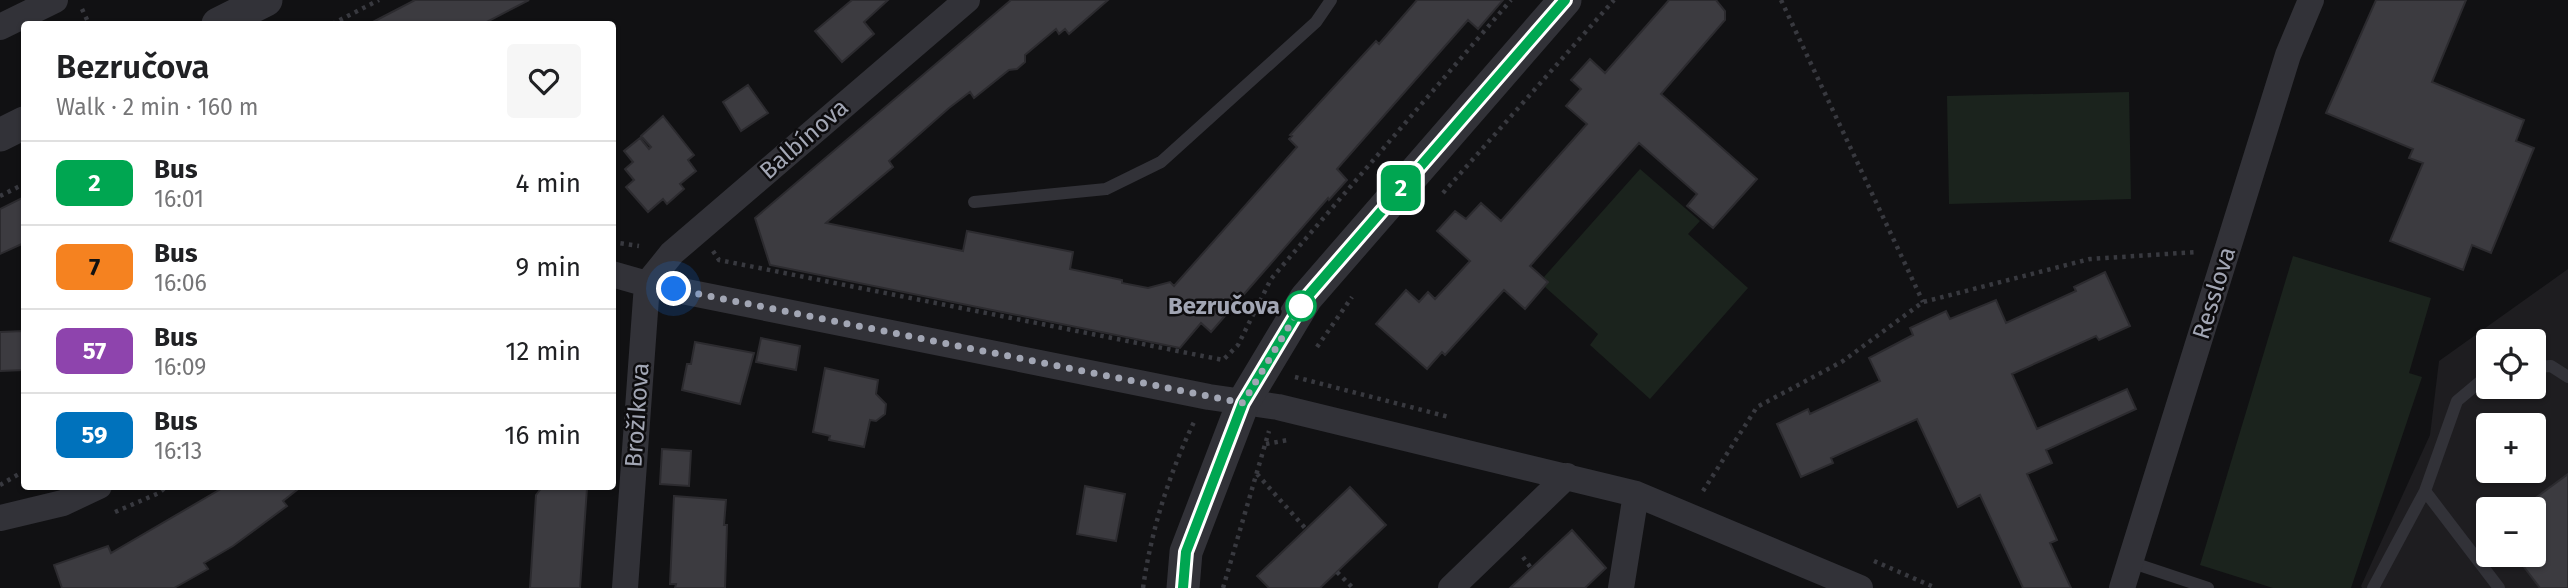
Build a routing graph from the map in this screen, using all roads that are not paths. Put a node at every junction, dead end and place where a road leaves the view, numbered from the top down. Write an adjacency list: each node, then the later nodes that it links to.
1 (55, 0): 8 (street)
2 (266, 0): 7 (street)
3 (967, 0): 13 (street, Balbínova)
4 (1331, 0): 11 (lane)
5 (1565, 0): 17 (street)
6 (2311, 0): 24 (street, Resslova)
7 (224, 21)
8 (0, 27)
9 (21, 124): 10 (street)
10 (0, 135)
11 (974, 202)
12 (616, 275): 13 (street)
13 (647, 284): 17 (street); 25 (street, Brožíkova)
14 (2546, 366): 15 (lane)
15 (2568, 377)
16 (2476, 385): 20 (lane)
17 (1243, 403): 18 (street); 26 (street)
18 (1567, 477): 21 (street); 27 (street)
19 (83, 490): 22 (street)
20 (2425, 491): 32 (lane); 33 (lane)
21 (1636, 494): 28 (street); 29 (street)
22 (62, 495): 23 (street)
23 (0, 518)
24 (2130, 562): 30 (street, Resslova); 31 (lane)
25 (625, 588)
26 (1183, 588)
27 (1451, 588)
28 (1620, 588)
29 (1860, 588)
30 (2122, 588)
31 (2208, 588)
32 (2373, 588)
33 (2498, 588)

